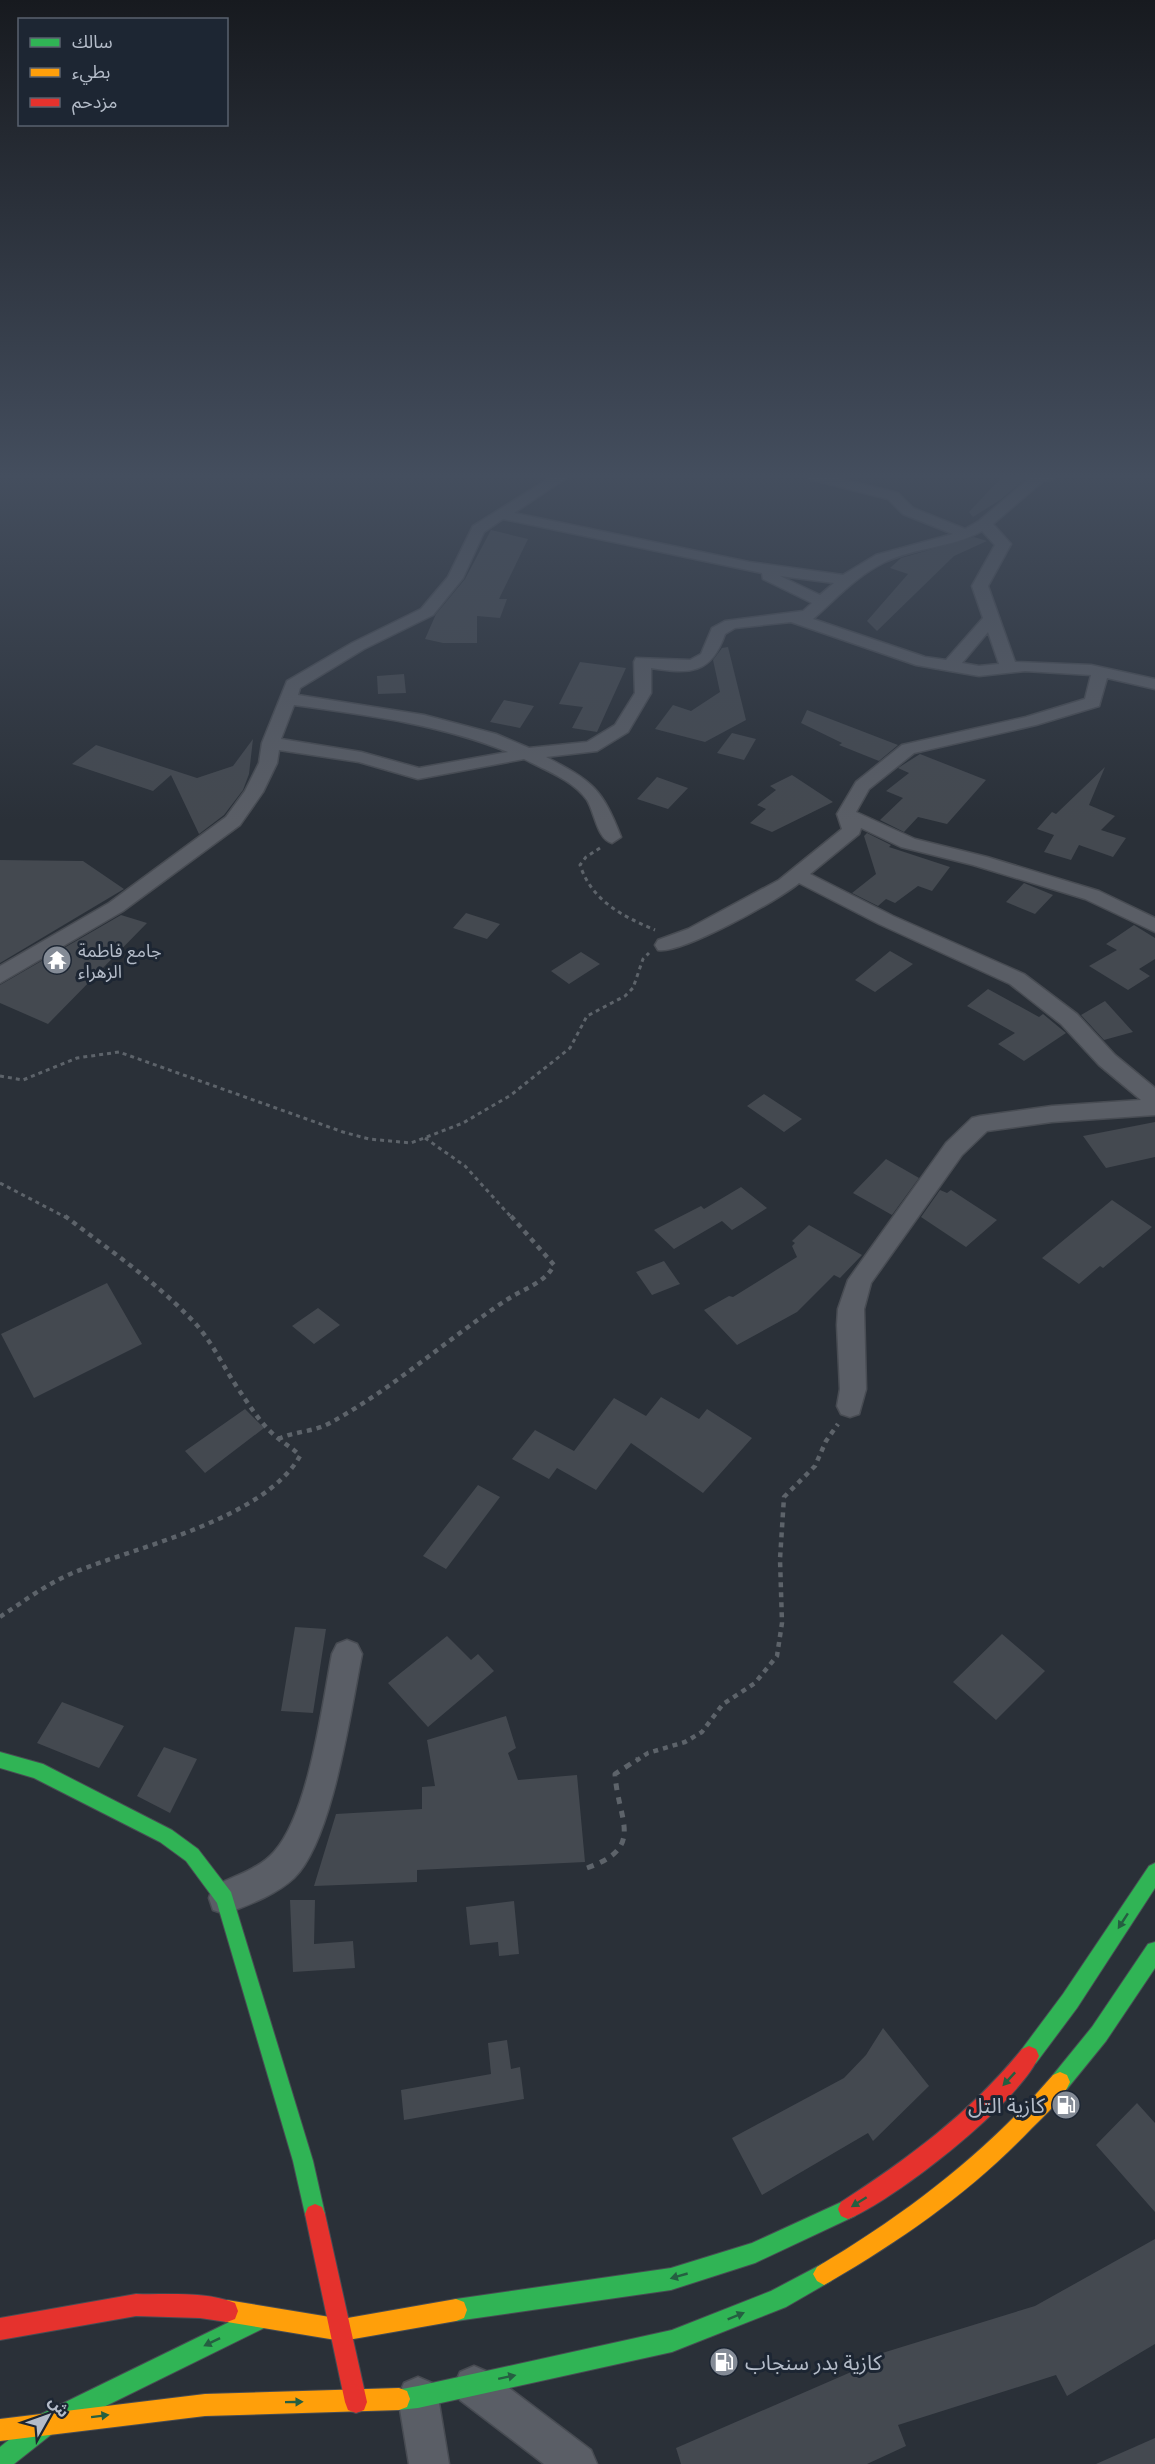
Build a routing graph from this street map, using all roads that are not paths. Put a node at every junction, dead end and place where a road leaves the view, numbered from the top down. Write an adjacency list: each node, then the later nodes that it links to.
1 (444, 591): 12 (street)
2 (799, 591): 5 (street)
3 (835, 591): 5 (street)
4 (981, 591): 7 (street)
5 (824, 603): 6 (street)
6 (796, 618): 8 (street); 14 (street)
7 (990, 620): 8 (street); 9 (street)
8 (950, 666): 9 (street)
9 (1009, 668): 10 (street)
10 (1100, 672): 11 (street); 15 (street)
11 (1155, 684)
12 (287, 699): 13 (street); 14 (street)
13 (271, 743): 14 (street); 20 (street)
14 (529, 753): 16 (street)
15 (846, 814): 17 (street); 18 (street)
16 (612, 837)
17 (797, 875): 19 (street); 21 (street)
18 (1155, 926)
19 (671, 942)
20 (0, 976)
21 (1155, 1100)
22 (1155, 1107): 23 (street)
23 (850, 1406)
24 (346, 1654): 27 (street)
25 (0, 1760): 27 (main road)
26 (1155, 1872): 31 (main road, one-way to 31)
27 (225, 1898): 31 (main road)
28 (1155, 1951): 32 (main road, one-way to 28)
29 (264, 2316): 30 (main road); 31 (main road); 35 (main road, one-way to 35)
30 (0, 2329)
31 (342, 2330): 34 (main road)
32 (472, 2385): 33 (main road); 39 (street)
33 (418, 2397): 34 (main road); 38 (street)
34 (356, 2402): 35 (main road, one-way to 34)
35 (49, 2422): 36 (main road); 37 (main road)
36 (0, 2430)
37 (0, 2461)
38 (429, 2464)
39 (577, 2464)

